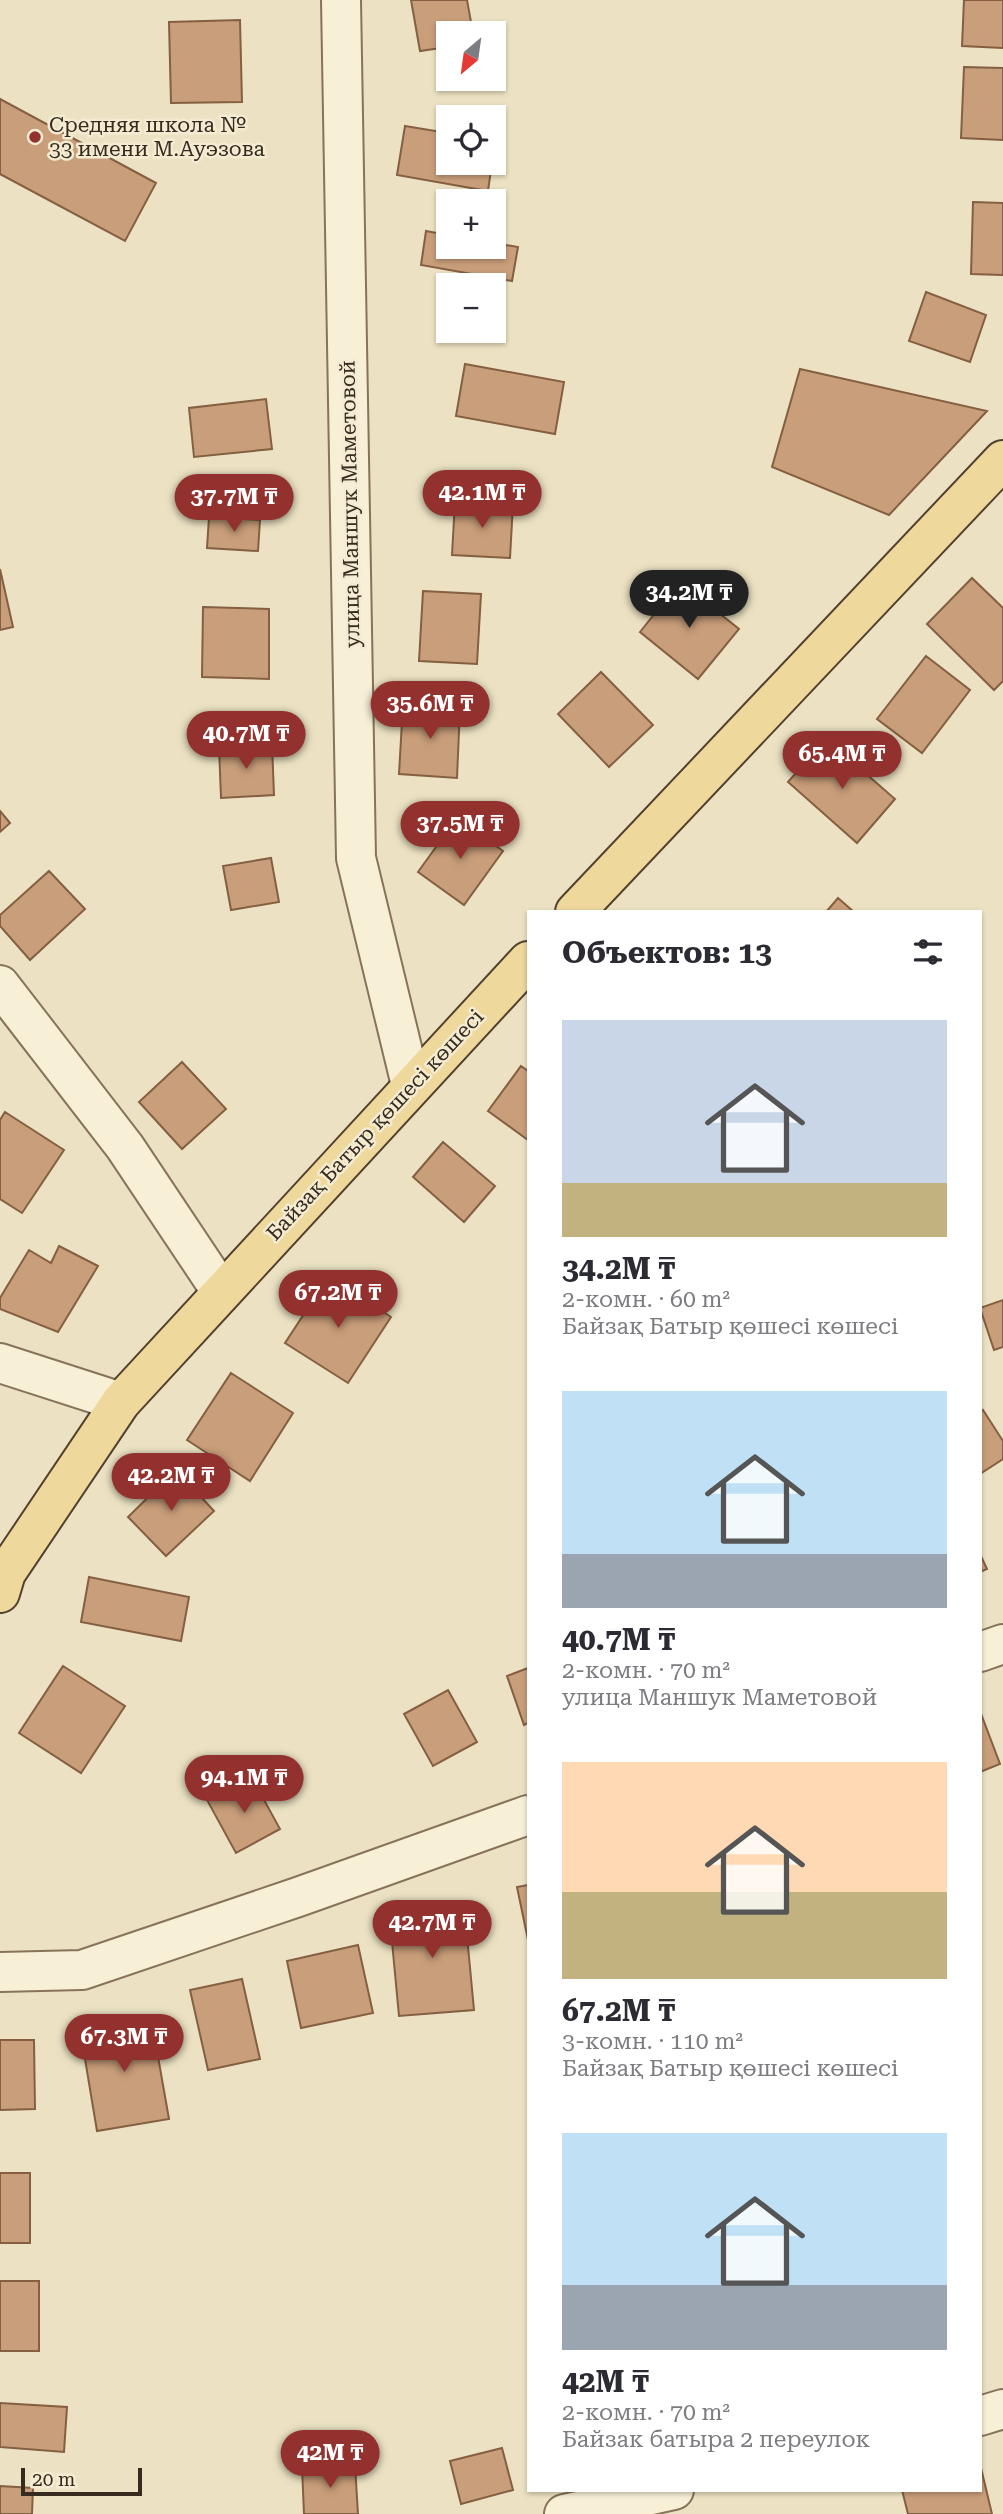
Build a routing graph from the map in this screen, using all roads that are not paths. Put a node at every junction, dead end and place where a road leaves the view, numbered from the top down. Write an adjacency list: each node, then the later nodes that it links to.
1 (341, 0): 6 (street, улица Маншук Маметовой)
2 (1003, 460): 3 (main road)
3 (577, 910)
4 (527, 962): 6 (main road, Байзақ Батыр қөшесі көшесі)
5 (0, 985): 7 (street)
6 (411, 1085): 7 (main road, Байзақ Батыр қөшесі көшесі)
7 (221, 1291): 9 (main road, Байзақ Батыр қөшесі көшесі)
8 (0, 1363): 9 (street)
9 (121, 1402): 10 (main road, Байзақ Батыр қөшесі көшесі)
10 (0, 1593)
11 (1003, 1644): 12 (street)
12 (982, 1651)
13 (527, 1815): 14 (street)
14 (0, 1972)
15 (1003, 2409): 16 (street)
16 (982, 2415)
17 (665, 2492): 18 (street)
18 (564, 2514)

